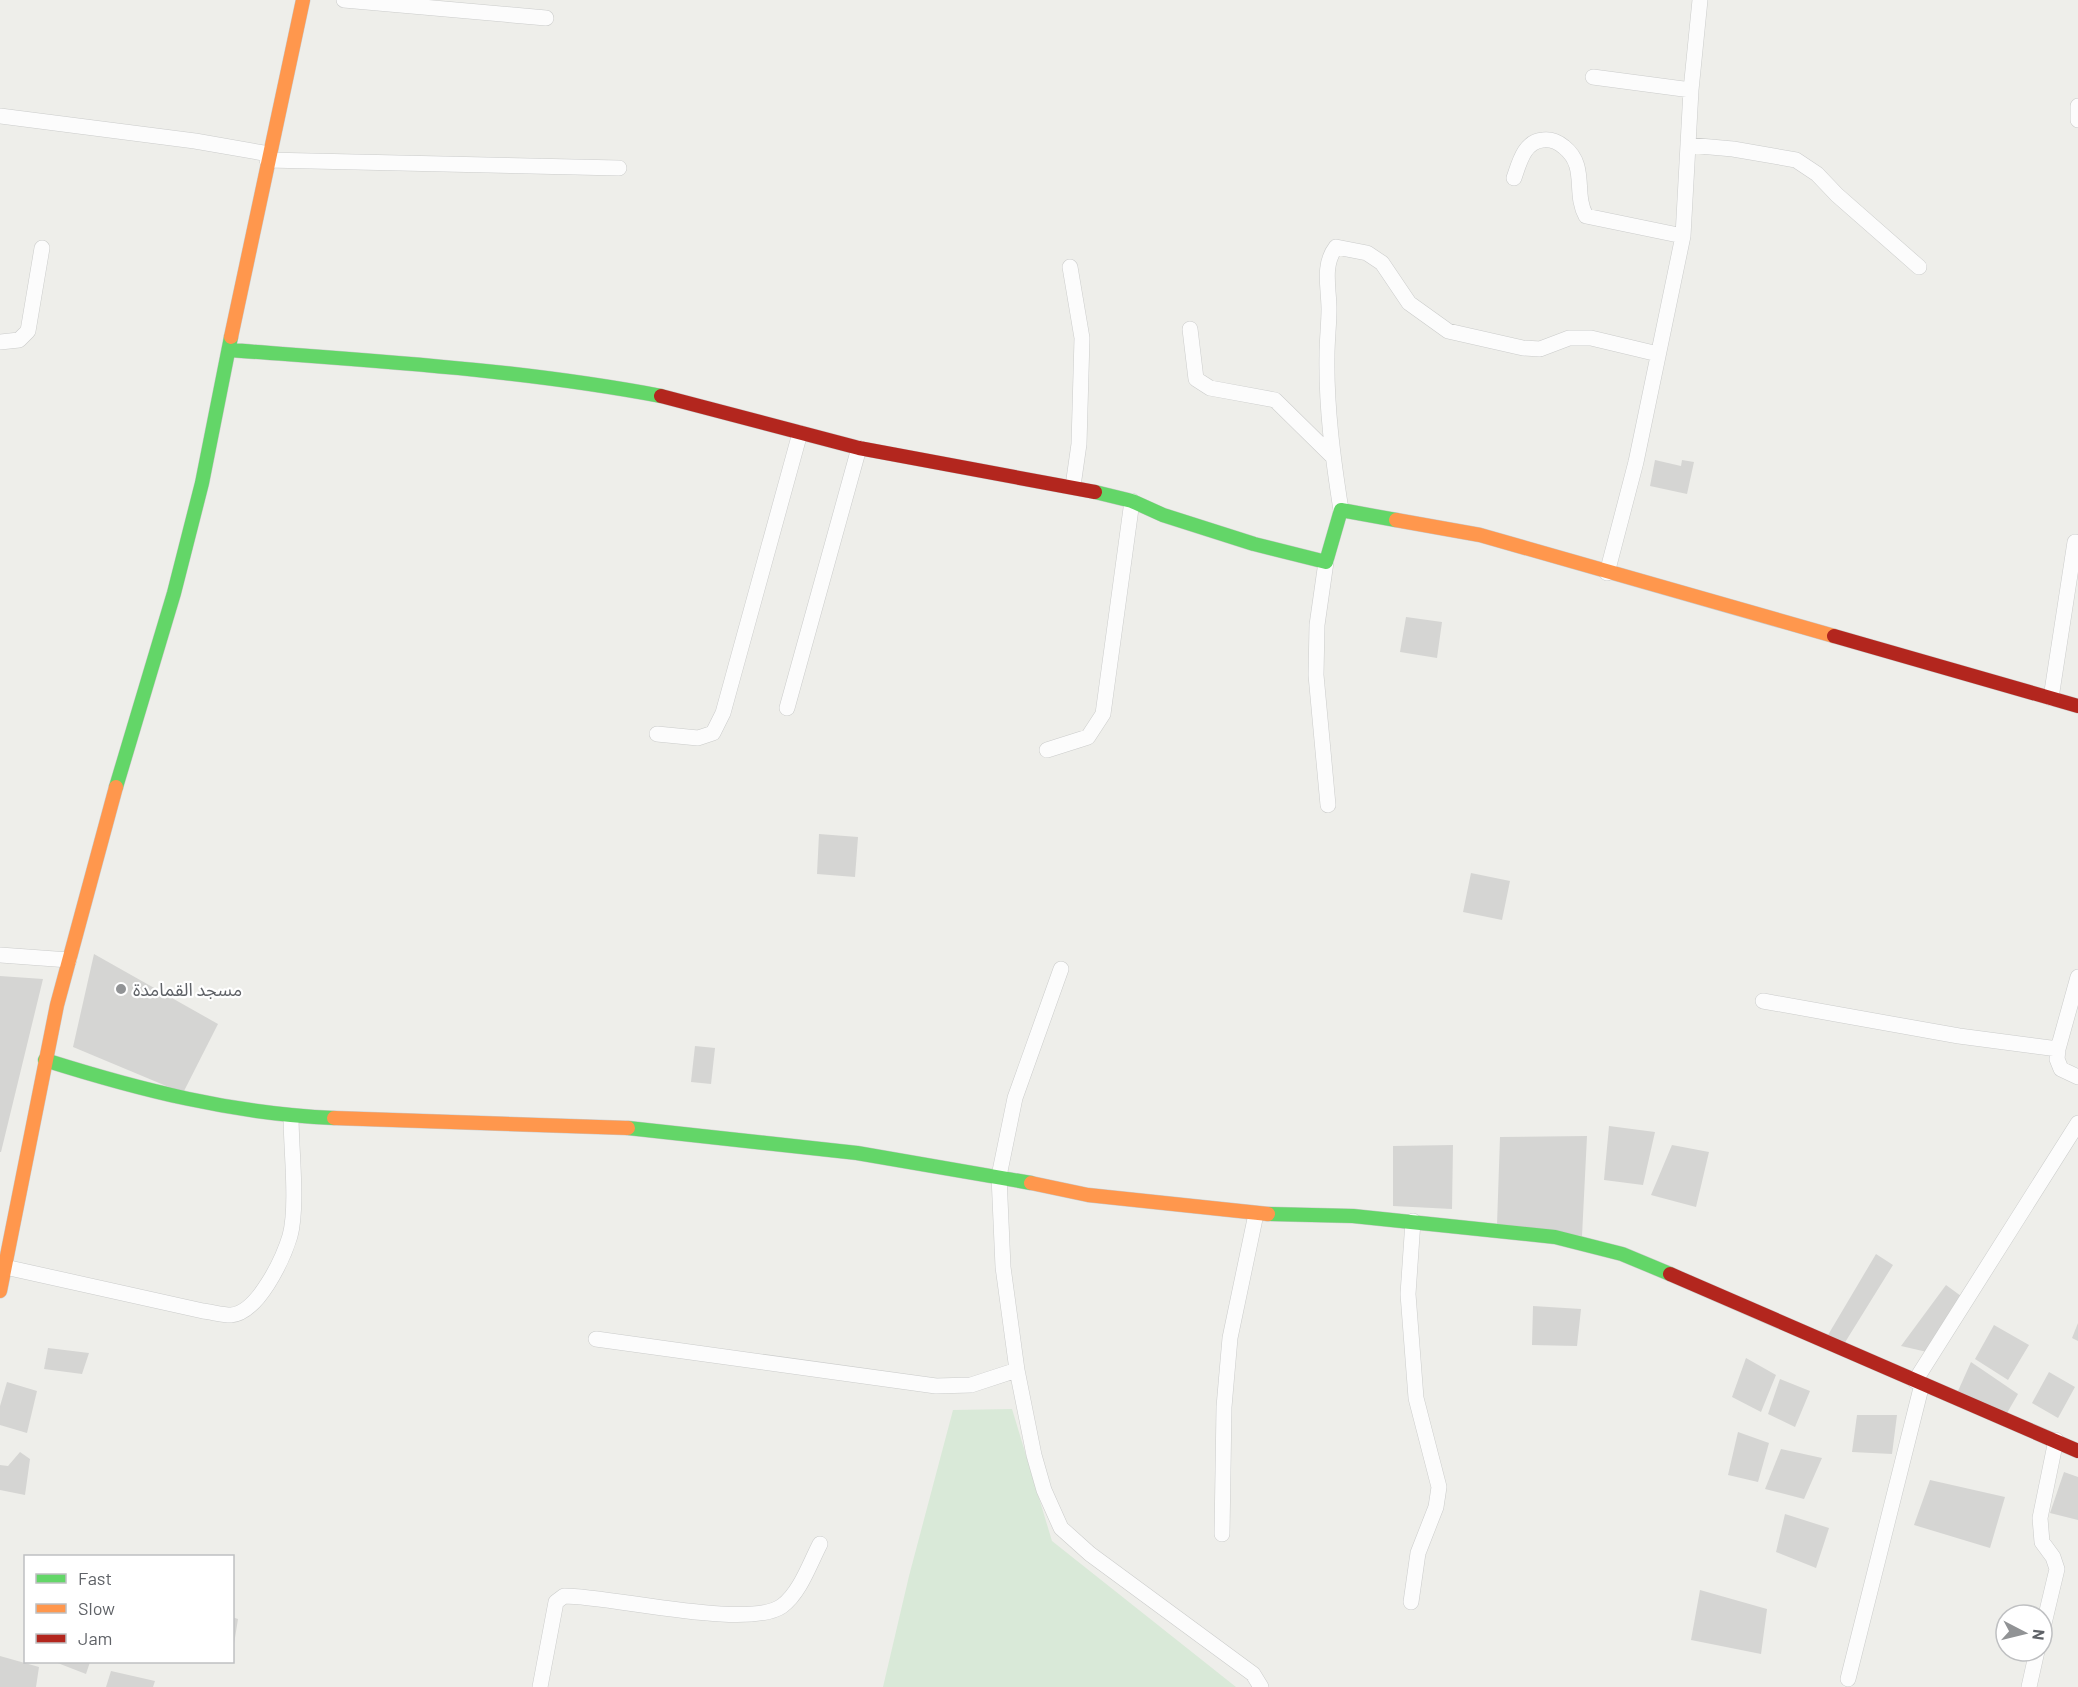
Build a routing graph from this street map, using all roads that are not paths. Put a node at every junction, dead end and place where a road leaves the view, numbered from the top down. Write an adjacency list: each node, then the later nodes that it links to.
1 (303, 0): 11 (street)
2 (344, 0): 4 (street)
3 (1700, 0): 6 (street)
4 (546, 18)
5 (1593, 77): 6 (street)
6 (1691, 90): 10 (street)
7 (2078, 106): 9 (street)
8 (0, 116): 11 (street)
9 (2078, 120)
10 (1688, 145): 14 (street); 17 (street)
11 (268, 157): 12 (street); 20 (street)
12 (619, 168)
13 (1514, 178): 14 (street)
14 (1683, 236): 21 (street)
15 (42, 248): 19 (street)
16 (1070, 267): 25 (street)
17 (1919, 267)
18 (1190, 329): 24 (street)
19 (0, 342)
20 (230, 350): 22 (street); 38 (street)
21 (1658, 354): 24 (street); 30 (street)
22 (800, 433): 23 (street); 34 (street)
23 (859, 448): 25 (street); 33 (street)
24 (1332, 456): 27 (street)
25 (1073, 486): 26 (street)
26 (1132, 501): 29 (street); 35 (street)
27 (1341, 510): 29 (street); 30 (street)
28 (2075, 542): 31 (street)
29 (1326, 562): 36 (street)
30 (1607, 573): 31 (street)
31 (2050, 699): 32 (street)
32 (2078, 706)
33 (788, 708)
34 (657, 734)
35 (1047, 750)
36 (1328, 805)
37 (0, 955): 38 (street)
38 (69, 960): 43 (street)
39 (1062, 969): 47 (street)
40 (2078, 977): 42 (street)
41 (1763, 1001): 42 (street)
42 (2058, 1049): 44 (street)
43 (45, 1060): 45 (street); 50 (street)
44 (2078, 1077)
45 (291, 1116): 47 (street); 50 (street)
46 (2078, 1123): 54 (street)
47 (999, 1176): 48 (street); 53 (street)
48 (1256, 1214): 49 (street); 57 (street)
49 (1413, 1221): 54 (street); 59 (street)
50 (5, 1268): 51 (street)
51 (0, 1291)
52 (596, 1339): 53 (street)
53 (1017, 1370): 64 (street)
54 (1919, 1383): 55 (street); 62 (street)
55 (2056, 1440): 56 (street); 60 (street)
56 (2078, 1451)
57 (1222, 1534)
58 (820, 1544): 63 (street)
59 (1412, 1602)
60 (2049, 1603)
61 (2034, 1663): 65 (street)
62 (1848, 1679)
63 (540, 1687)
64 (1261, 1687)
65 (2029, 1687)

